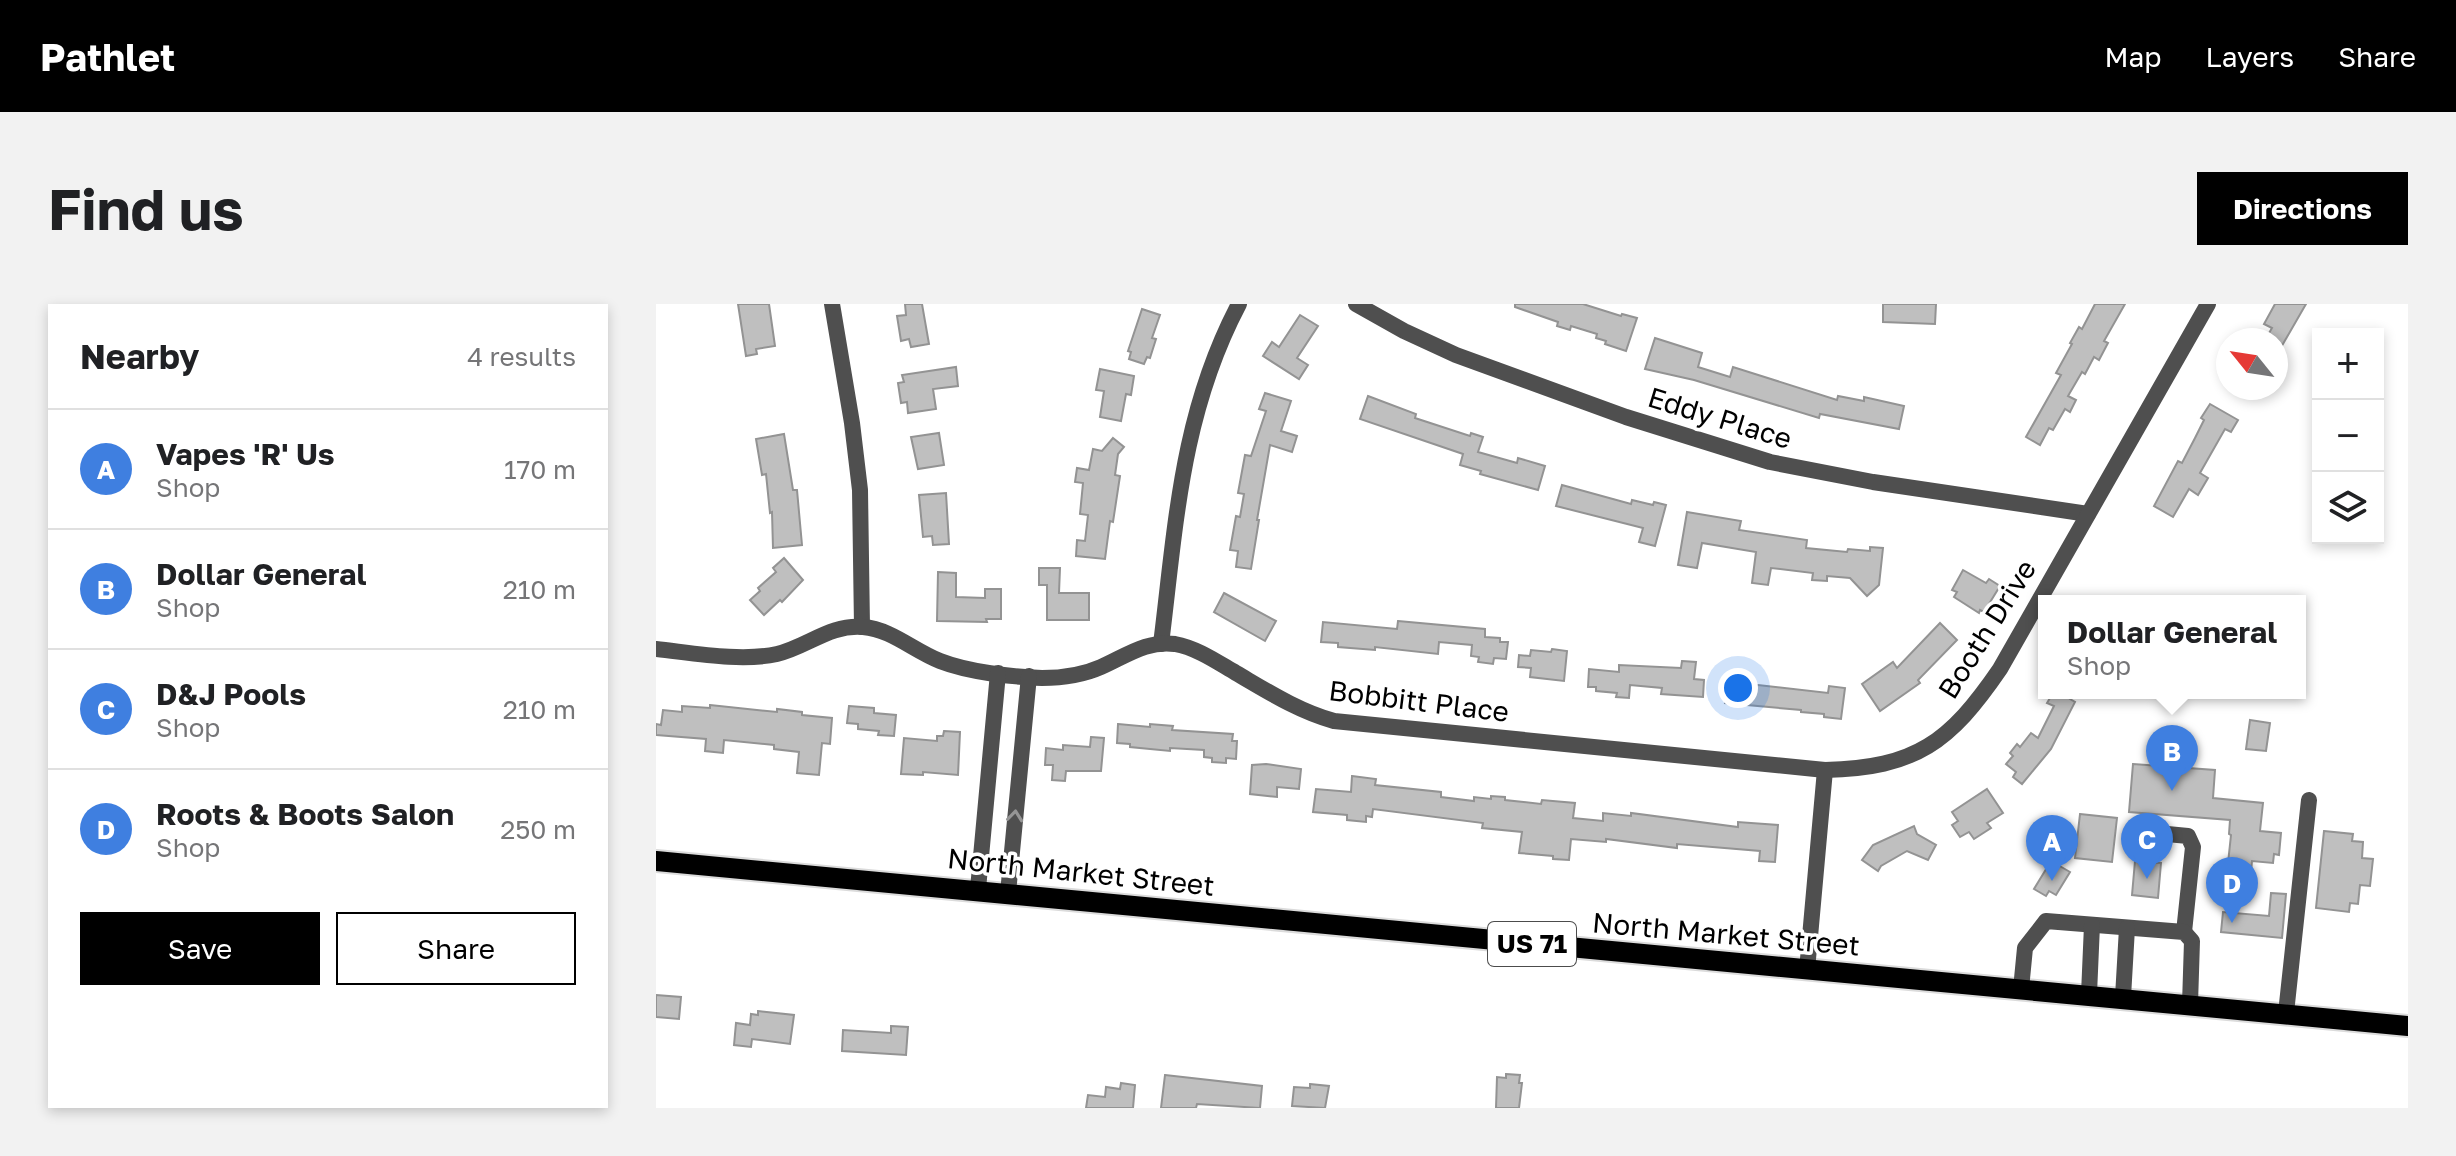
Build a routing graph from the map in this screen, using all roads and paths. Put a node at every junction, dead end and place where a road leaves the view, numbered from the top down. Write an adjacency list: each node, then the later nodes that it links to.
1 (832, 304): 8 (street)
2 (1239, 304): 9 (street)
3 (1356, 304): 5 (street, Eddy Place)
4 (2208, 304): 5 (street, Booth Drive)
5 (2088, 514): 6 (street, Booth Drive)
6 (2042, 595)
7 (2038, 602): 13 (street, Booth Drive)
8 (862, 627): 10 (street); 11 (street)
9 (1161, 644): 12 (street); 13 (street, Bobbitt Place)
10 (656, 649)
11 (998, 673): 12 (street); 17 (street)
12 (1029, 676): 18 (street, one-way to 12)
13 (1825, 770): 22 (street)
14 (2309, 800): 27 (street)
15 (2136, 831): 21 (street)
16 (656, 861): 17 (main road, North Market Street / US 71)
17 (978, 889): 18 (main road, North Market Street / US 71)
18 (1008, 893): 22 (main road, North Market Street / US 71)
19 (2092, 925): 20 (street); 23 (street); 24 (street)
20 (2127, 928): 21 (street); 25 (street)
21 (2184, 932): 26 (street)
22 (1807, 970): 23 (main road, North Market Street / US 71)
23 (2021, 989): 24 (main road, North Market Street / US 71)
24 (2089, 994): 25 (main road, North Market Street / US 71)
25 (2123, 997): 26 (main road, North Market Street / US 71)
26 (2190, 1004): 27 (main road, North Market Street / US 71)
27 (2286, 1013): 28 (main road, North Market Street / US 71)
28 (2408, 1026)

